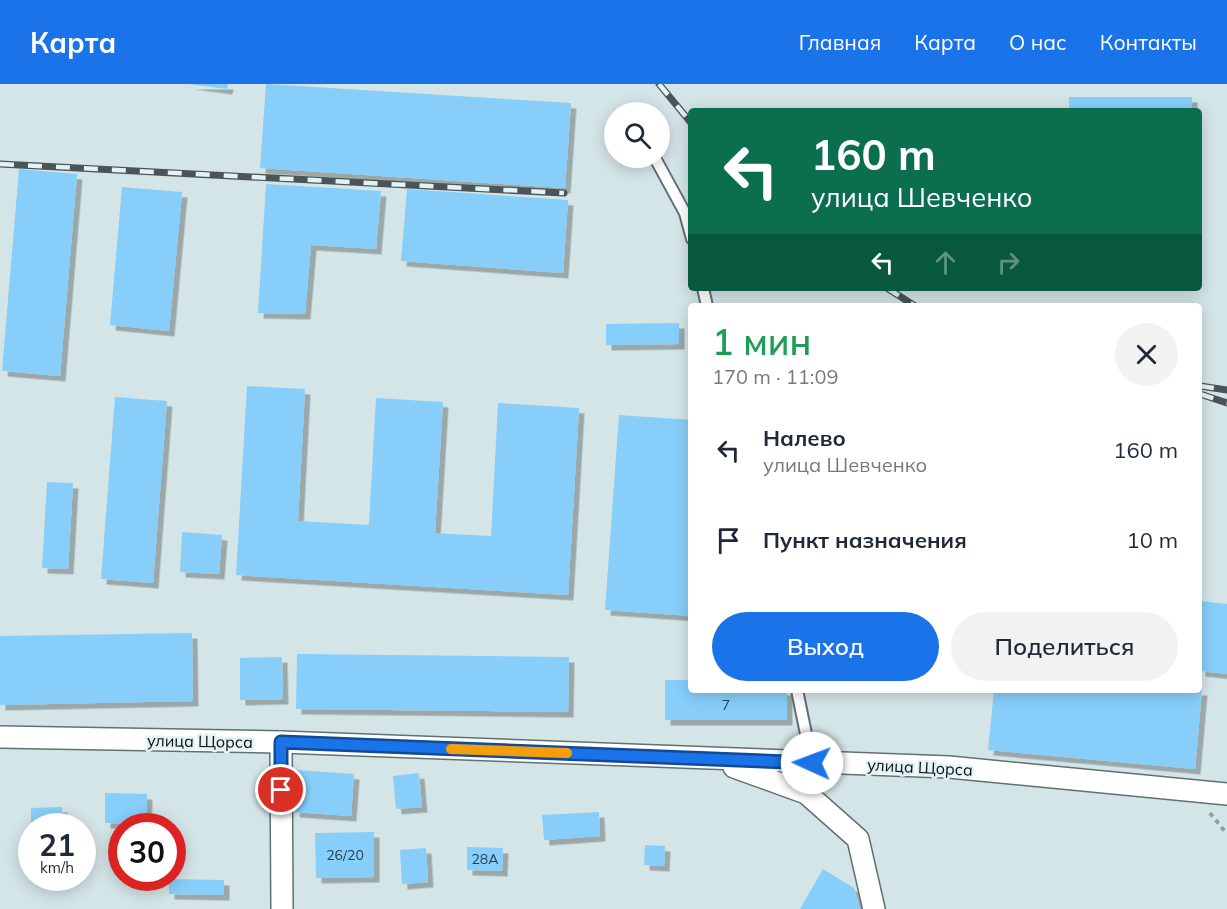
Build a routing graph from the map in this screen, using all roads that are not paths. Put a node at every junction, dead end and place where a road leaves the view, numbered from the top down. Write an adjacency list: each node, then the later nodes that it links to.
1 (660, 168): 2 (lane)
2 (688, 224)
3 (798, 693): 7 (lane)
4 (0, 737): 5 (street, улица Щорса)
5 (281, 742): 6 (street, улица Щорса); 9 (street)
6 (714, 759): 7 (street, улица Щорса); 10 (street)
7 (812, 763): 8 (street, улица Щорса)
8 (1227, 794)
9 (282, 909)
10 (874, 909)

